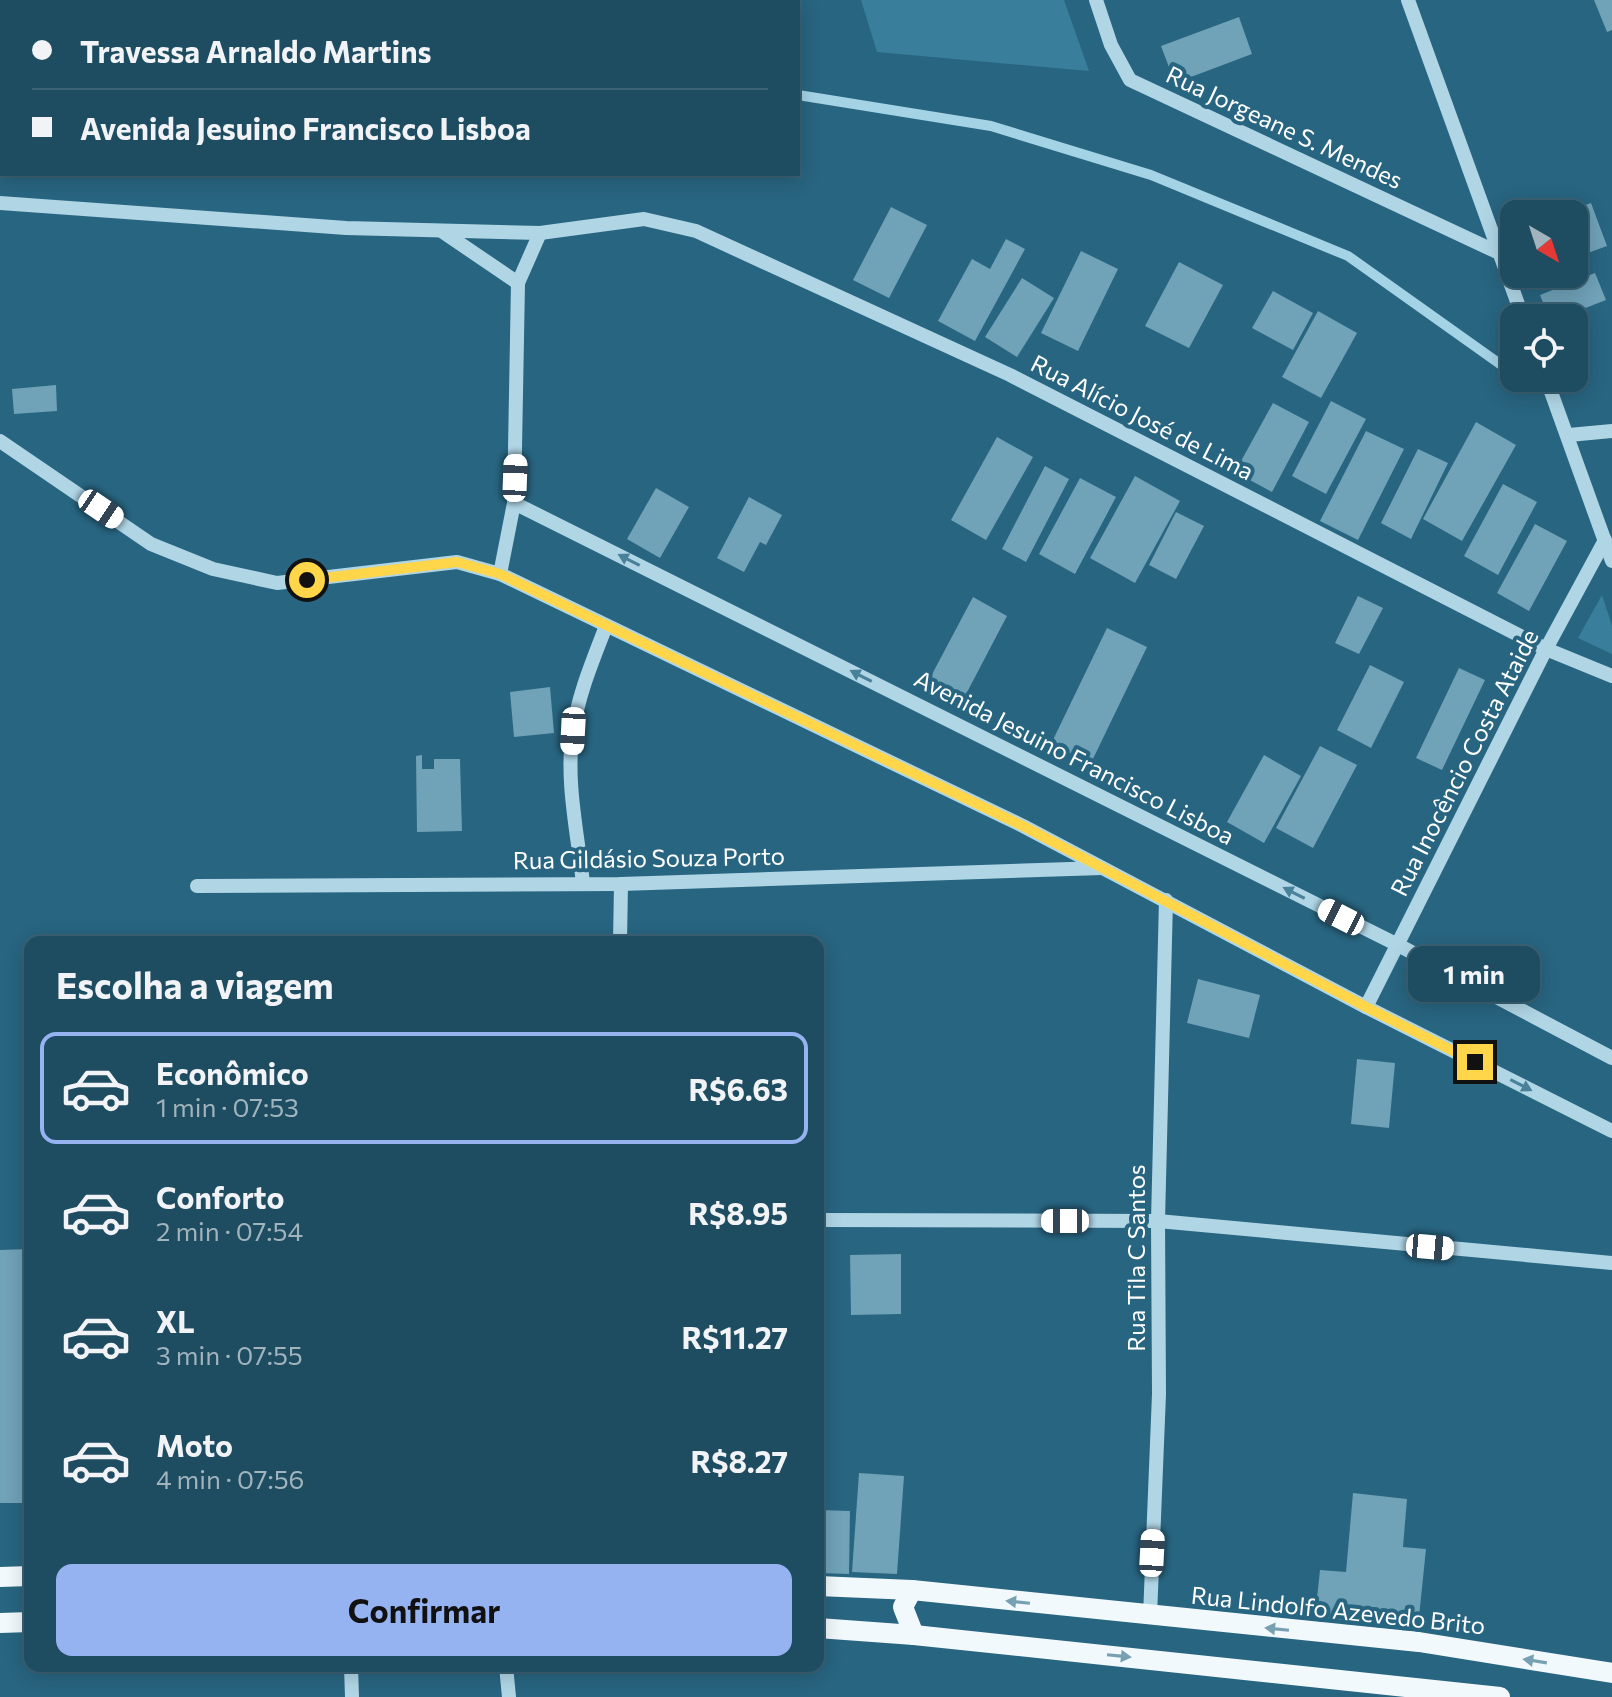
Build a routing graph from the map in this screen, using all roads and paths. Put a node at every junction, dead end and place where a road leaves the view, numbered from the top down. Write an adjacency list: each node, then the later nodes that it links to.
1 (1096, 0): 6 (street, Rua Jorgeane S. Mendes)
2 (1408, 0): 6 (street)
3 (0, 203): 4 (street)
4 (441, 230): 5 (street); 7 (street)
5 (540, 233): 7 (street); 19 (street, Rua Alício José de Lima)
6 (1497, 252): 8 (street)
7 (518, 283): 13 (street)
8 (1517, 304)
9 (1552, 392): 11 (street)
10 (1612, 431): 11 (street)
11 (1569, 435): 14 (street)
12 (0, 441): 17 (street)
13 (514, 503): 17 (street); 27 (street, Avenida Jesuino Francisco Lisboa, one-way to 13)
14 (1604, 512): 15 (street)
15 (1605, 540): 16 (street); 19 (street, Rua Inocêncio Costa Ataide)
16 (1612, 561)
17 (500, 574): 18 (street)
18 (606, 626): 21 (street); 22 (street)
19 (1546, 649): 20 (street, Rua Alício José de Lima); 27 (street, Rua Inocêncio Costa Ataide)
20 (1612, 676)
21 (1102, 868): 23 (street, Rua Gildásio Souza Porto); 25 (street)
22 (583, 884): 23 (street, Rua Gildásio Souza Porto); 24 (street, Rua Gildásio Souza Porto)
23 (621, 884): 26 (street)
24 (197, 886)
25 (1166, 900): 28 (street); 32 (street, Rua Tila C Santos)
26 (620, 936)
27 (1398, 945): 28 (street, Rua Inocêncio Costa Ataide); 29 (street, Avenida Jesuino Francisco Lisboa)
28 (1366, 1007): 30 (street, one-way to 30)
29 (1612, 1058)
30 (1612, 1131)
31 (824, 1220): 32 (street)
32 (1158, 1221): 33 (street); 38 (street, Rua Tila C Santos)
33 (1612, 1263)
34 (24, 1576): 35 (main road)
35 (0, 1577)
36 (824, 1586): 37 (main road, Rua Lindolfo Azevedo Brito)
37 (912, 1590): 38 (main road, Rua Lindolfo Azevedo Brito, one-way to 37); 42 (main road)
38 (1150, 1616): 45 (main road, Rua Lindolfo Azevedo Brito, one-way to 38)
39 (24, 1622): 40 (main road)
40 (0, 1623)
41 (824, 1628): 42 (main road)
42 (914, 1635): 48 (main road, one-way to 48)
43 (351, 1672): 46 (street)
44 (507, 1672): 47 (street)
45 (1612, 1673)
46 (352, 1697)
47 (509, 1697)
48 (1500, 1697)

